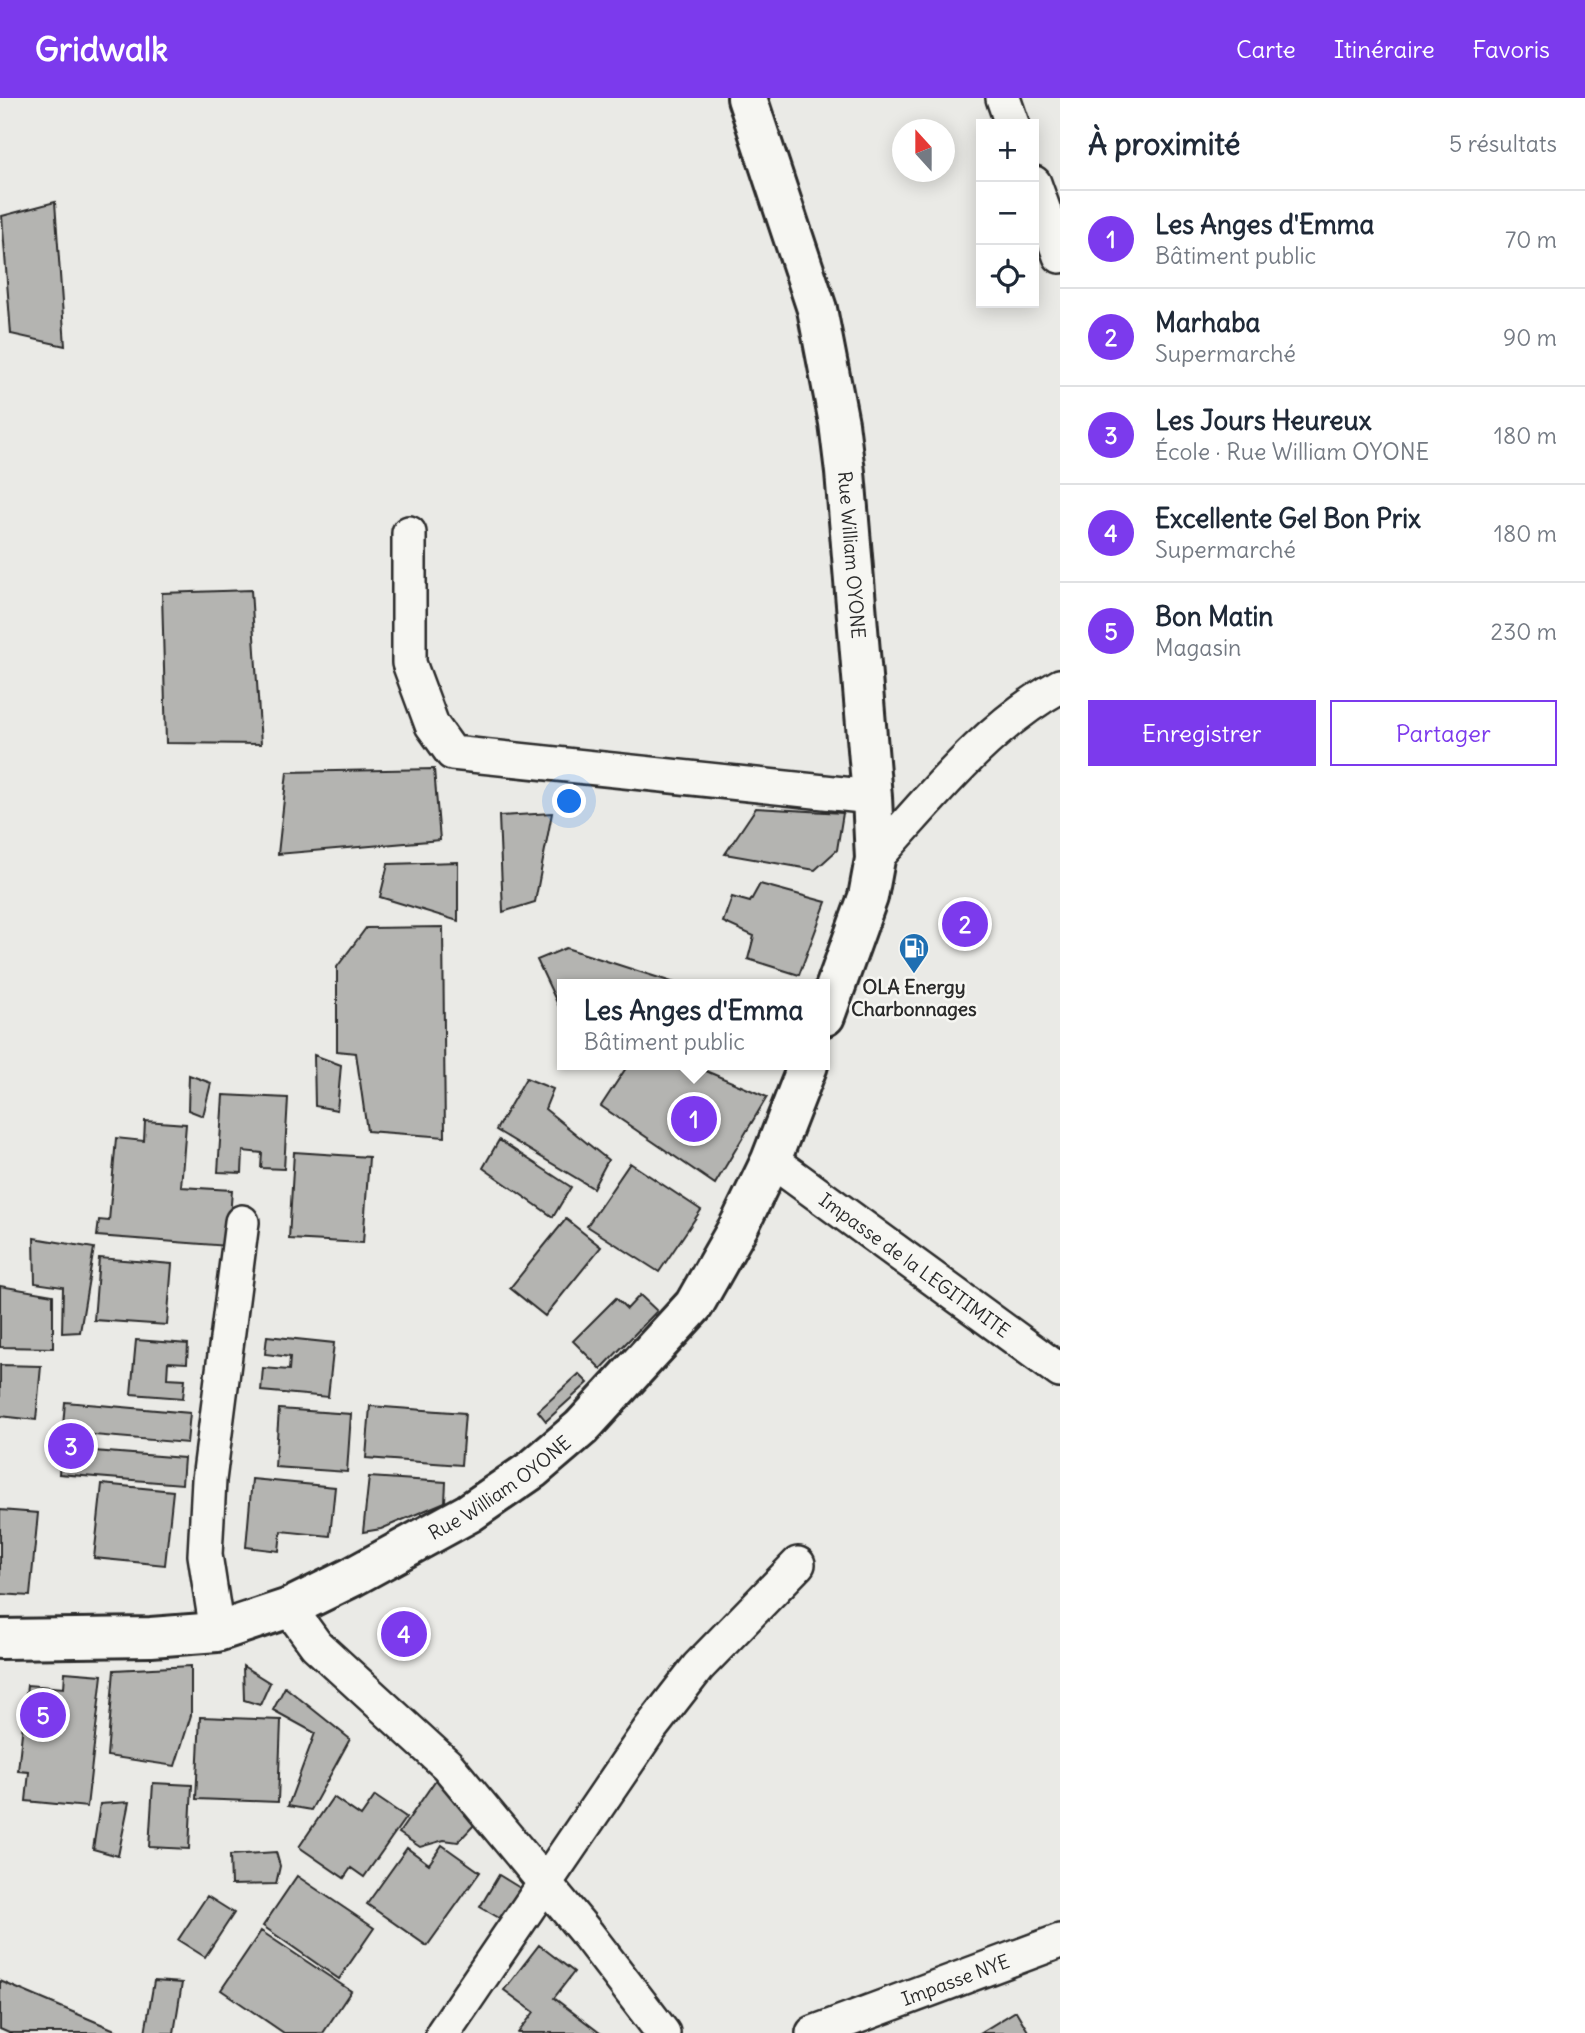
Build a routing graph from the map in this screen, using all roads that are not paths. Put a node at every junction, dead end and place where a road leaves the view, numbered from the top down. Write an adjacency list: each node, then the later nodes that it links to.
1 (747, 98): 8 (street, Rue William OYONE)
2 (1003, 98): 3 (street)
3 (1010, 119)
4 (1039, 197): 5 (street)
5 (1060, 256)
6 (409, 533): 8 (street)
7 (1060, 687): 9 (street)
8 (872, 797): 9 (street, Rue William OYONE)
9 (875, 859): 10 (street, Rue William OYONE)
10 (830, 1002)
11 (806, 1070): 12 (street, Rue William OYONE)
12 (771, 1160): 14 (street, Impasse de la LEGITIMITE); 16 (street, Rue William OYONE)
13 (242, 1222): 17 (street)
14 (1060, 1371)
15 (798, 1564): 19 (street)
16 (289, 1608): 17 (street, Rue William OYONE); 19 (street)
17 (216, 1632): 18 (street, Rue William OYONE)
18 (0, 1639)
19 (544, 1882): 21 (street); 22 (street)
20 (1060, 1941): 23 (street, Impasse NYE)
21 (443, 2033)
22 (663, 2033)
23 (813, 2033)

